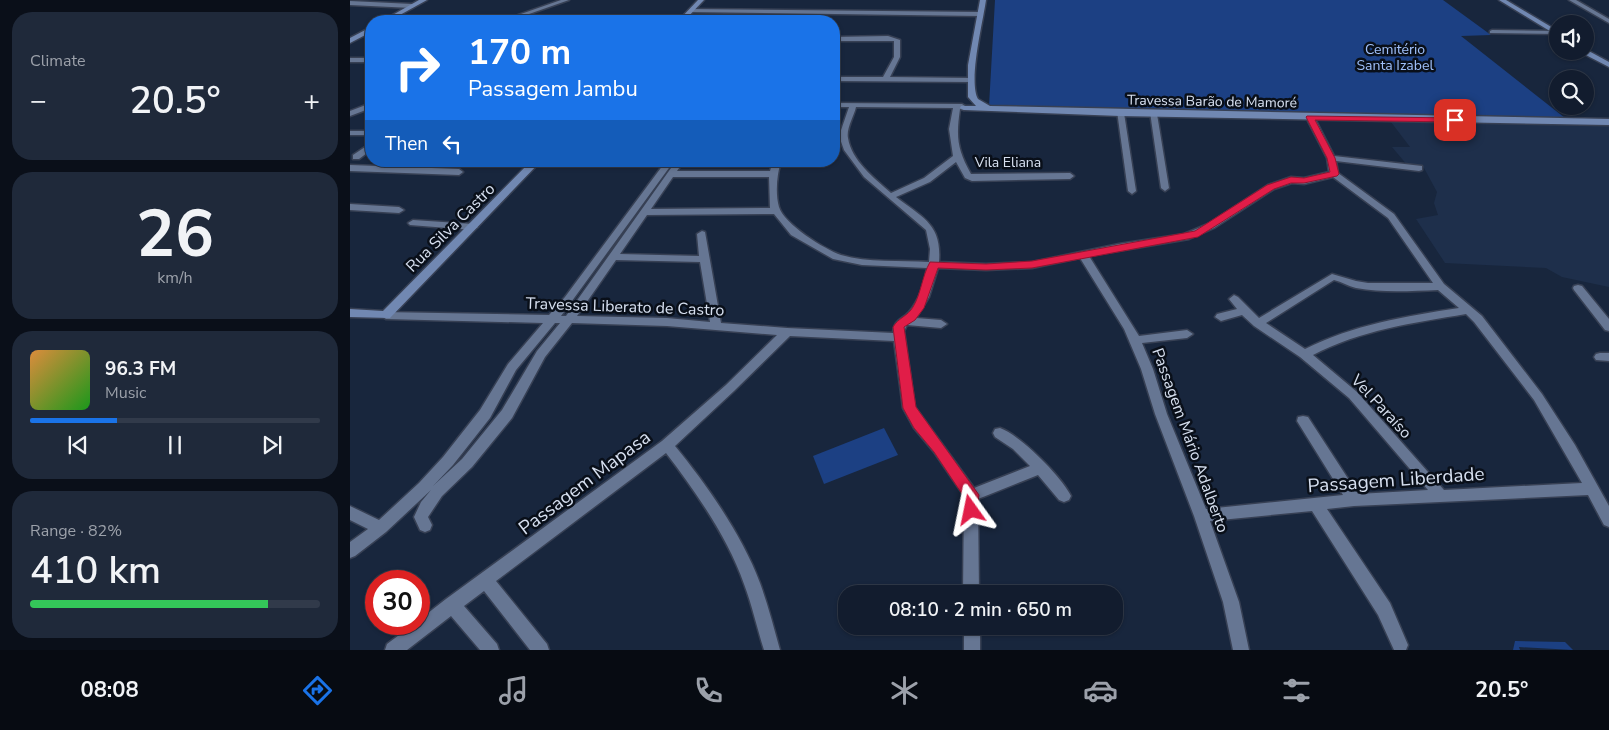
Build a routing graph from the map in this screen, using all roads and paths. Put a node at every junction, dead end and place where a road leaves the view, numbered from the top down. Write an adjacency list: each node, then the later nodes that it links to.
1 (424, 0): 8 (street)
2 (566, 0): 12 (street)
3 (702, 0): 9 (street)
4 (983, 0): 10 (street)
5 (1502, 0): 15 (street)
6 (1572, 0): 14 (street)
7 (350, 3): 8 (street)
8 (412, 6): 11 (street)
9 (690, 11): 10 (street); 13 (street)
10 (980, 14): 27 (street)
11 (396, 15)
12 (522, 15)
13 (686, 15)
14 (1609, 21)
15 (1549, 29)
16 (365, 32): 20 (street)
17 (1492, 32): 18 (street)
18 (1549, 34)
19 (840, 39): 26 (street)
20 (350, 41)
21 (1594, 57): 24 (street)
22 (350, 60): 23 (street)
23 (365, 60)
24 (1609, 66)
25 (840, 79): 26 (street)
26 (886, 79): 27 (street)
27 (971, 80): 28 (street)
28 (972, 96): 32 (street); 33 (street)
29 (840, 107): 30 (street, Travessa Barão de Mamoré)
30 (852, 107): 32 (street, Travessa Barão de Mamoré); 58 (street)
31 (365, 108): 35 (street)
32 (960, 108): 33 (street, Travessa Barão de Mamoré); 43 (street)
33 (989, 108): 34 (street, Travessa Barão de Mamoré)
34 (1120, 113): 36 (street, Travessa Barão de Mamoré); 57 (street)
35 (350, 114)
36 (1153, 114): 37 (street, Travessa Barão de Mamoré); 56 (street)
37 (1310, 117): 38 (street, Travessa Barão de Mamoré); 44 (street)
38 (1609, 122)
39 (350, 132): 40 (street)
40 (365, 133)
41 (365, 151): 42 (street)
42 (356, 157)
43 (956, 157): 55 (street, Vila Eliana); 58 (street)
44 (1331, 158): 50 (street); 54 (street)
45 (531, 167): 64 (street, Rua Silva Castro)
46 (666, 167): 78 (street)
47 (676, 167): 52 (street)
48 (776, 167): 53 (street)
49 (350, 168): 51 (street)
50 (1420, 168)
51 (459, 172)
52 (671, 174): 53 (street); 62 (street)
53 (774, 174): 61 (street)
54 (1334, 174): 66 (street); 70 (street)
55 (1070, 176)
56 (1165, 188)
57 (1132, 191)
58 (890, 196): 69 (street)
59 (350, 207): 60 (street)
60 (399, 210)
61 (776, 211): 62 (street); 69 (street)
62 (644, 212): 67 (street)
63 (413, 223): 64 (street)
64 (473, 227): 76 (street, Rua Silva Castro)
65 (702, 234): 68 (street)
66 (1082, 254): 69 (street); 88 (street, Passagem Mário Adalberto)
67 (612, 257): 68 (street); 79 (street)
68 (703, 259): 83 (street)
69 (934, 264): 80 (street)
70 (1440, 286): 73 (street); 81 (street)
71 (1578, 288): 84 (street)
72 (1234, 299): 74 (street, Vel Paraíso)
73 (1469, 310): 89 (street); 94 (street)
74 (1243, 311): 77 (street); 81 (street, Vel Paraíso)
75 (350, 313): 76 (street, Travessa Liberato de Castro)
76 (386, 315): 78 (street, Travessa Liberato de Castro)
77 (1221, 318)
78 (552, 319): 79 (street, Travessa Liberato de Castro); 104 (street)
79 (569, 319): 83 (street, Travessa Liberato de Castro); 103 (street)
80 (903, 321): 82 (street); 87 (street)
81 (1258, 323): 89 (street, Vel Paraíso)
82 (941, 324)
83 (716, 325): 85 (street, Travessa Liberato de Castro)
84 (1609, 328)
85 (787, 332): 87 (street, Travessa Liberato de Castro); 92 (street, Passagem Mapasa)
86 (1187, 334): 88 (street)
87 (898, 337): 95 (street)
88 (1136, 340): 101 (street, Passagem Mário Adalberto)
89 (1304, 354): 97 (street, Vel Paraíso)
90 (1303, 421): 98 (street)
91 (1000, 433): 93 (street)
92 (667, 445): 107 (street, Passagem Mapasa); 113 (street)
93 (1039, 469): 95 (street); 96 (street)
94 (1593, 489): 97 (street, Passagem Liberdade); 102 (street)
95 (971, 495): 106 (street)
96 (1064, 496)
97 (1441, 496): 98 (street, Passagem Liberdade)
98 (1354, 500): 99 (street, Passagem Liberdade)
99 (1316, 504): 101 (street, Passagem Liberdade); 109 (street)
100 (350, 512): 104 (street)
101 (1202, 516): 115 (street, Passagem Mário Adalberto)
102 (1609, 520)
103 (425, 525)
104 (381, 527): 105 (street)
105 (350, 551)
106 (972, 585)
107 (469, 593): 110 (street, Passagem Mapasa); 111 (street); 112 (street)
108 (972, 635): 114 (street)
109 (1400, 645)
110 (393, 650)
111 (491, 650)
112 (541, 650)
113 (772, 650)
114 (972, 650)
115 (1241, 650)

